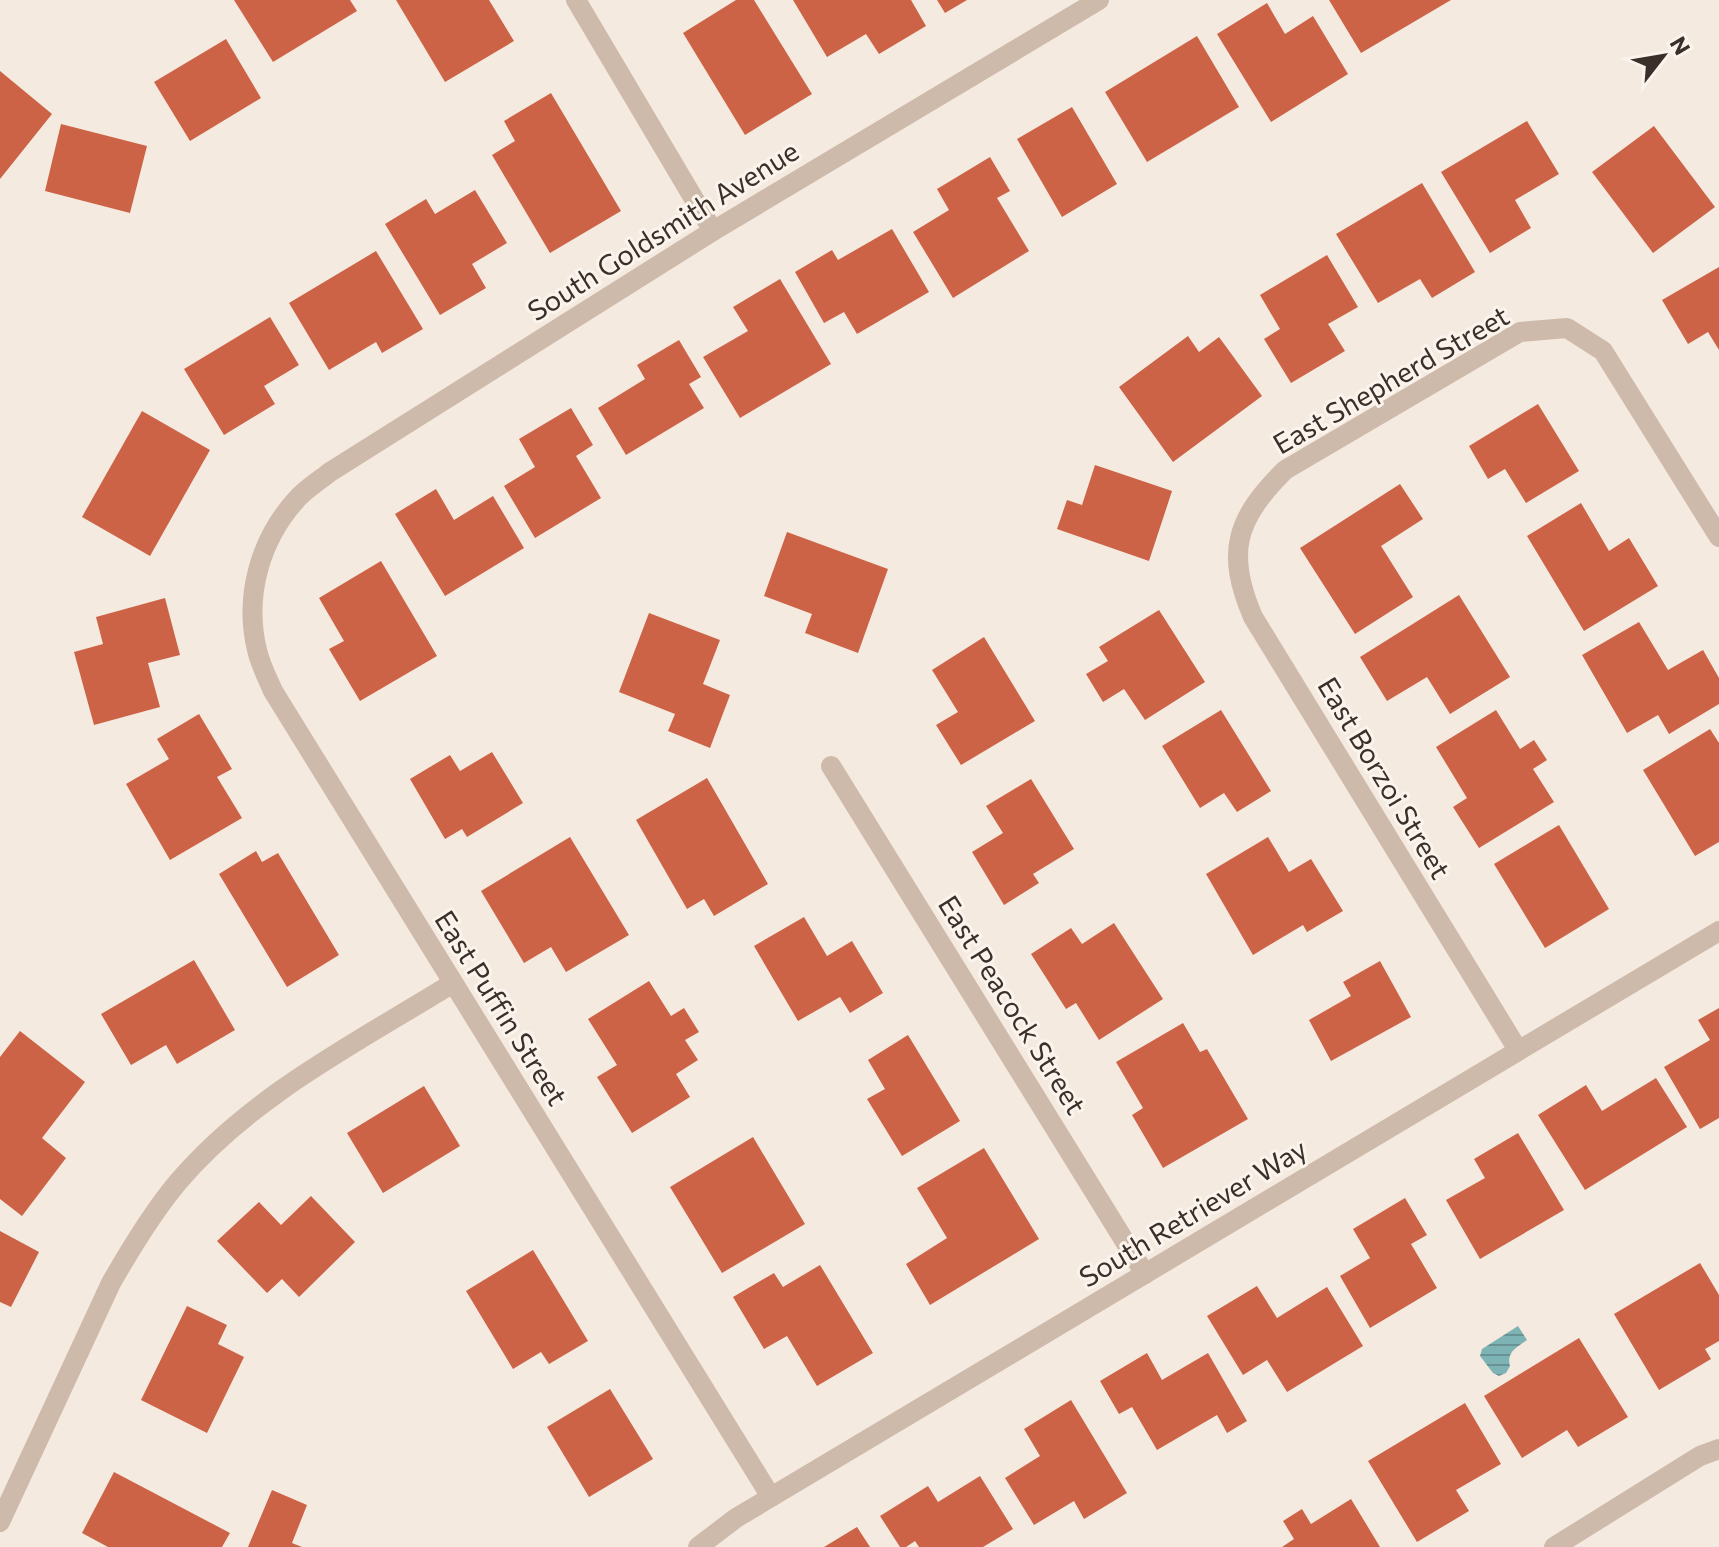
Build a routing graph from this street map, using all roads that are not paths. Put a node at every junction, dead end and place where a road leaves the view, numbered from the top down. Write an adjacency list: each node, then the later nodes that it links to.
1 (576, 0): 3 (street)
2 (1099, 0): 3 (street, South Goldsmith Avenue)
3 (713, 231): 5 (street, South Goldsmith Avenue)
4 (1244, 524): 6 (street, East Shepherd Street); 10 (street, East Borzoi Street)
5 (273, 530): 9 (street, East Puffin Street)
6 (1719, 537)
7 (831, 766): 11 (street, East Peacock Street)
8 (1719, 931): 10 (street, South Retriever Way)
9 (453, 983): 13 (street, East Puffin Street); 14 (street)
10 (1518, 1050): 11 (street, South Retriever Way)
11 (1145, 1274): 13 (street, South Retriever Way)
12 (1719, 1449): 16 (street)
13 (771, 1497): 15 (street, South Retriever Way)
14 (0, 1522)
15 (698, 1547)
16 (1554, 1547)

